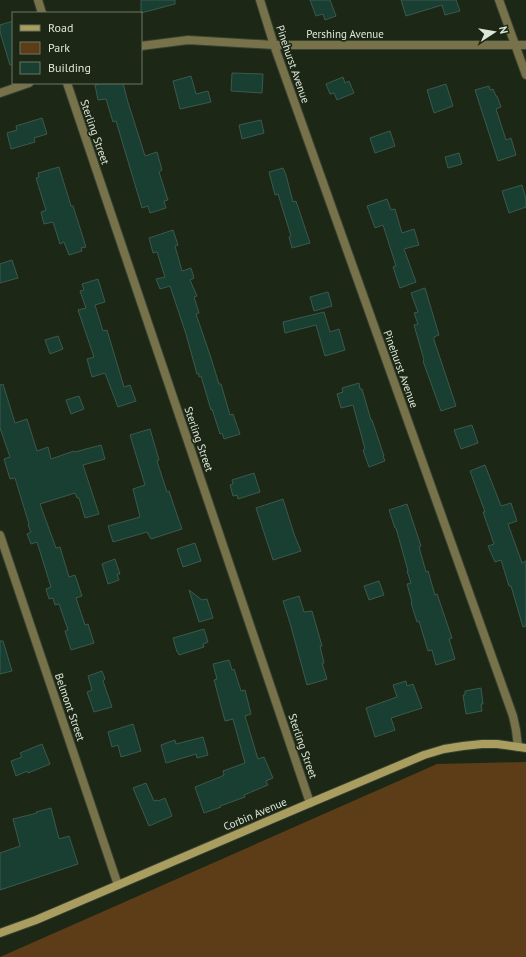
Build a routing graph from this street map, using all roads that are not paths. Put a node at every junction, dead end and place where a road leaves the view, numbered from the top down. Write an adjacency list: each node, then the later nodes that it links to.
1 (38, 0): 4 (street)
2 (260, 0): 5 (street, Pinehurst Avenue)
3 (499, 0): 6 (street)
4 (42, 12)
5 (274, 45): 6 (street, Pershing Avenue); 8 (street, Pershing Avenue); 14 (street, Pinehurst Avenue)
6 (515, 45): 7 (street, Pershing Avenue); 9 (street)
7 (526, 45)
8 (142, 46)
9 (526, 75)
10 (26, 84): 12 (street)
11 (67, 84): 15 (street, Sterling Street)
12 (0, 93)
13 (0, 535): 16 (street, Belmont Street)
14 (522, 747): 15 (main road, Corbin Avenue)
15 (310, 803): 16 (main road, Corbin Avenue)
16 (118, 885): 17 (main road, Corbin Avenue)
17 (0, 933)

